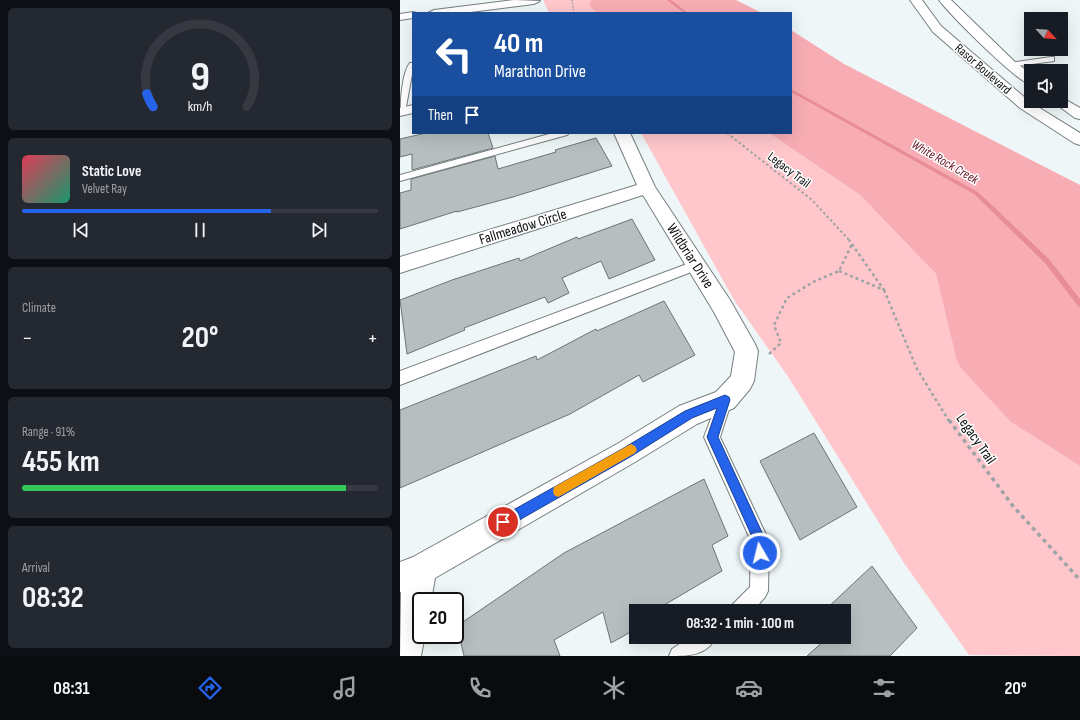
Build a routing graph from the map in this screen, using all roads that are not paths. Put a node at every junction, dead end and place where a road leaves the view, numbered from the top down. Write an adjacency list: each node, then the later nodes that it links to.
1 (534, 0): 4 (street); 5 (street)
2 (916, 0): 11 (street, Rasor Boulevard)
3 (945, 0): 9 (street, Rasor Boulevard)
4 (442, 12)
5 (542, 12)
6 (412, 15): 7 (street)
7 (401, 17)
8 (1051, 59): 9 (lane)
9 (1010, 65): 11 (street); 12 (street, Rasor Boulevard)
10 (412, 66): 14 (lane)
11 (984, 69): 18 (street, Rasor Boulevard)
12 (1024, 75)
13 (1068, 107): 15 (street)
14 (405, 111)
15 (1080, 115)
16 (560, 134): 19 (lane)
17 (622, 134): 20 (street, Wildbriar Drive)
18 (1080, 140)
19 (400, 178)
20 (647, 188): 21 (street, Fallmeadow Circle); 22 (street, Wildbriar Drive)
21 (400, 265)
22 (695, 266): 23 (lane); 24 (street, Wildbriar Drive)
23 (400, 378)
24 (733, 391): 25 (street); 26 (lane)
25 (410, 573): 28 (street)
26 (746, 604)
27 (696, 644): 29 (lane)
28 (404, 656)
29 (679, 656)

